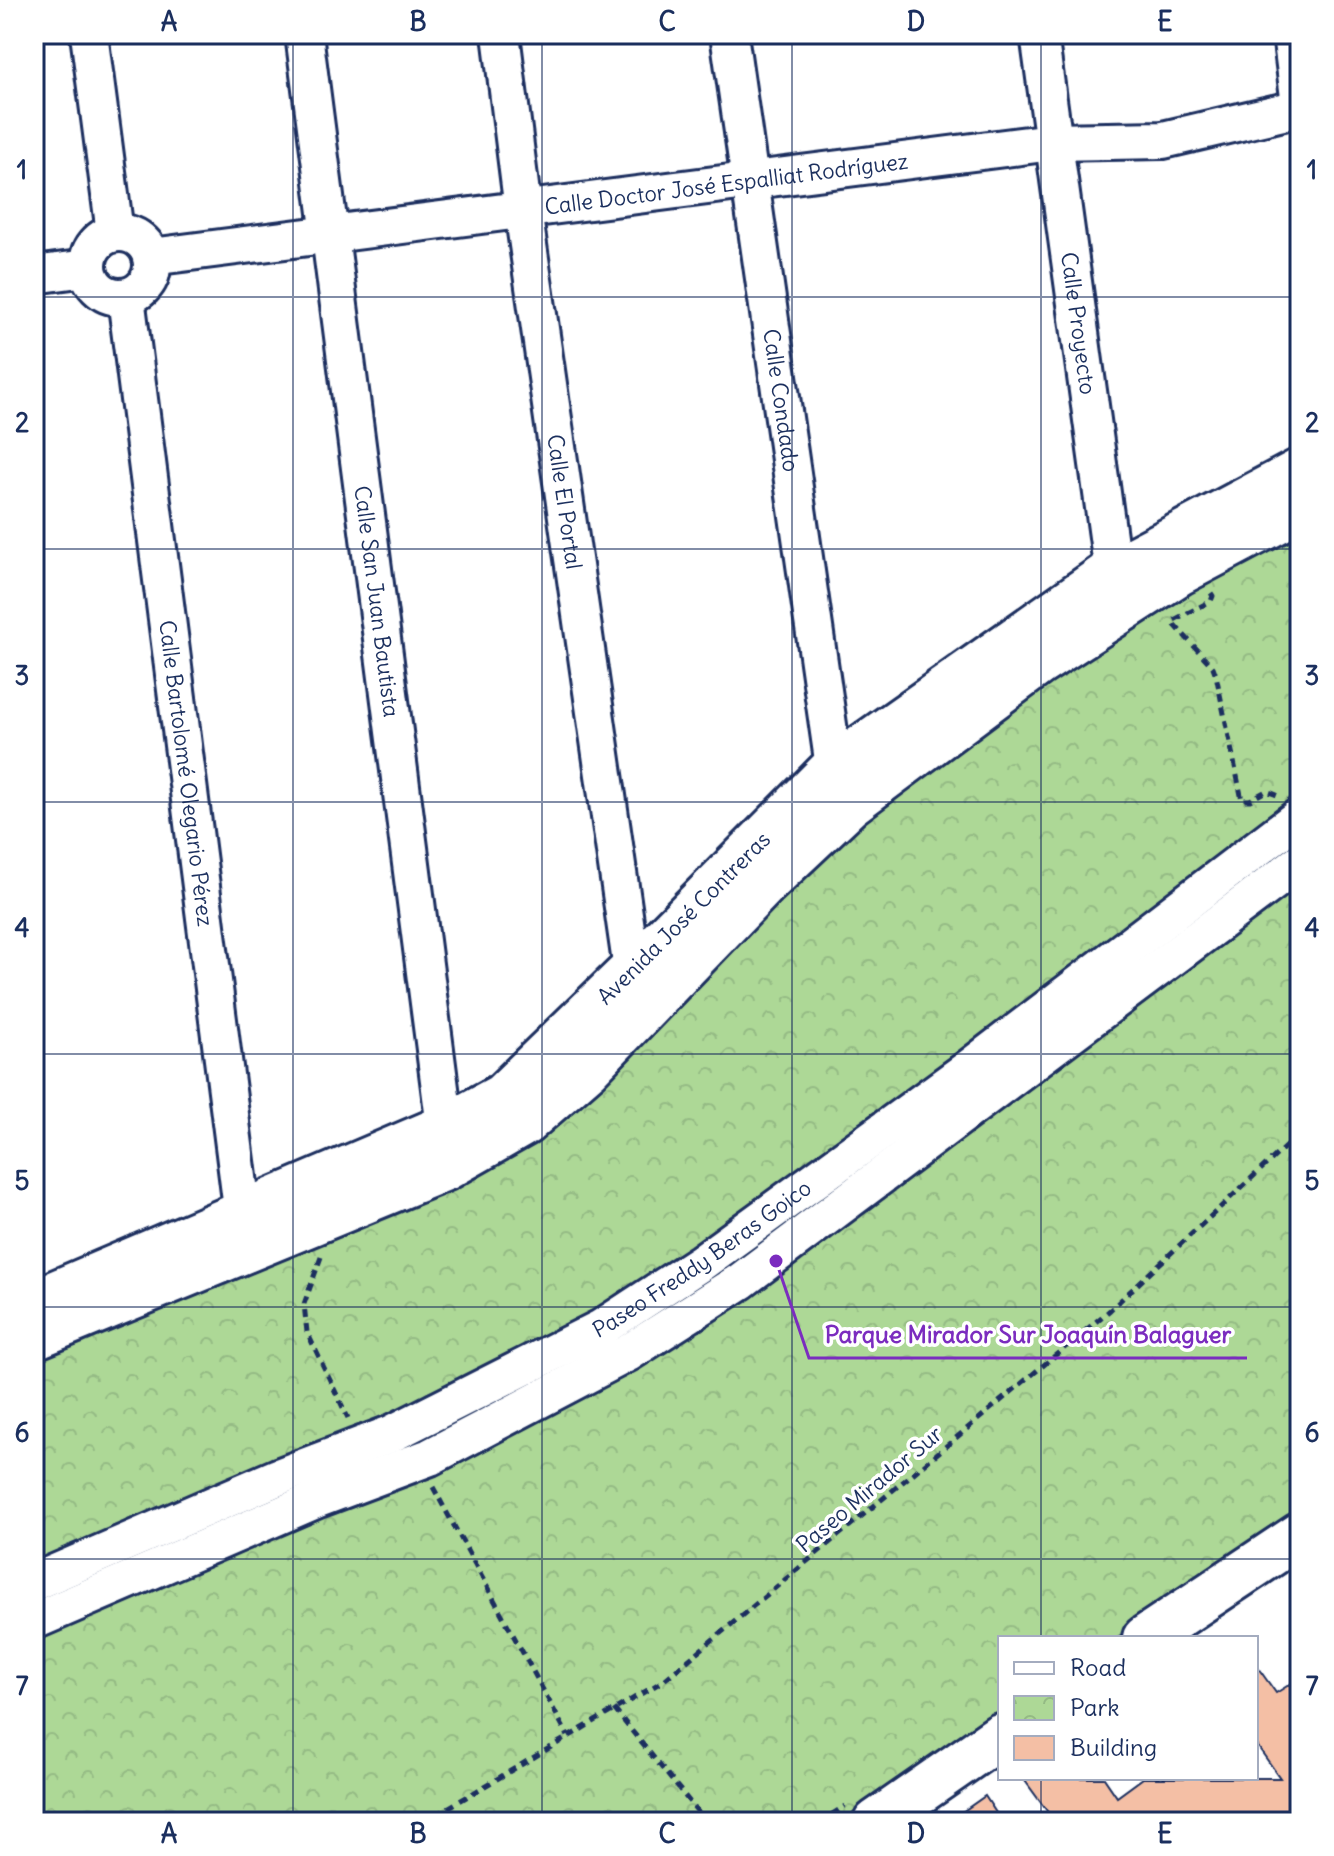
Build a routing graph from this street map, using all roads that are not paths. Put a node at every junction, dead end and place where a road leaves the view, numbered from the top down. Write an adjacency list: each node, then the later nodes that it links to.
1 (89, 34): 11 (street)
2 (304, 34): 12 (street, Calle San Juan Bautista)
3 (501, 34): 10 (street, Calle El Portal)
4 (729, 34): 9 (street, Calle Condado)
5 (1039, 34): 8 (street, Calle Proyecto)
6 (1291, 34): 7 (street)
7 (1300, 106): 8 (street, Calle Doctor José Espalliat Rodríguez)
8 (1052, 142): 9 (street, Calle Doctor José Espalliat Rodríguez); 19 (street, Calle Proyecto)
9 (750, 182): 10 (street, Calle Doctor José Espalliat Rodríguez); 20 (street, Calle Condado)
10 (523, 210): 12 (street, Calle Doctor José Espalliat Rodríguez); 24 (street, Calle El Portal)
11 (115, 233): 13 (street); 14 (street)
12 (331, 235): 13 (street, Calle Doctor José Espalliat Rodríguez); 25 (street, Calle San Juan Bautista)
13 (151, 257): 16 (street)
14 (87, 268): 15 (street); 16 (street)
15 (34, 275)
16 (126, 297): 26 (street, Calle Bartolomé Olegario Pérez)
17 (1300, 471): 19 (main road, Avenida José Contreras)
18 (1300, 509): 19 (main road, Avenida José Contreras)
19 (1115, 592): 20 (main road, Avenida José Contreras)
20 (842, 785): 24 (main road, Avenida José Contreras); 25 (main road, Avenida José Contreras)
21 (1298, 817): 22 (street, Paseo Freddy Beras Goico)
22 (1257, 849): 23 (street); 30 (street, Paseo Freddy Beras Goico)
23 (1290, 870): 31 (street, Paseo Freddy Beras Goico)
24 (632, 970): 25 (main road, Avenida José Contreras)
25 (445, 1148): 26 (main road, Avenida José Contreras); 26 (main road, Avenida José Contreras)
26 (244, 1231): 27 (main road, Avenida José Contreras); 28 (main road, Avenida José Contreras)
27 (34, 1302)
28 (34, 1337)
29 (1300, 1535): 32 (main road)
30 (34, 1582)
31 (34, 1621)
32 (1148, 1636)
33 (998, 1737): 34 (main road)
34 (886, 1819)

